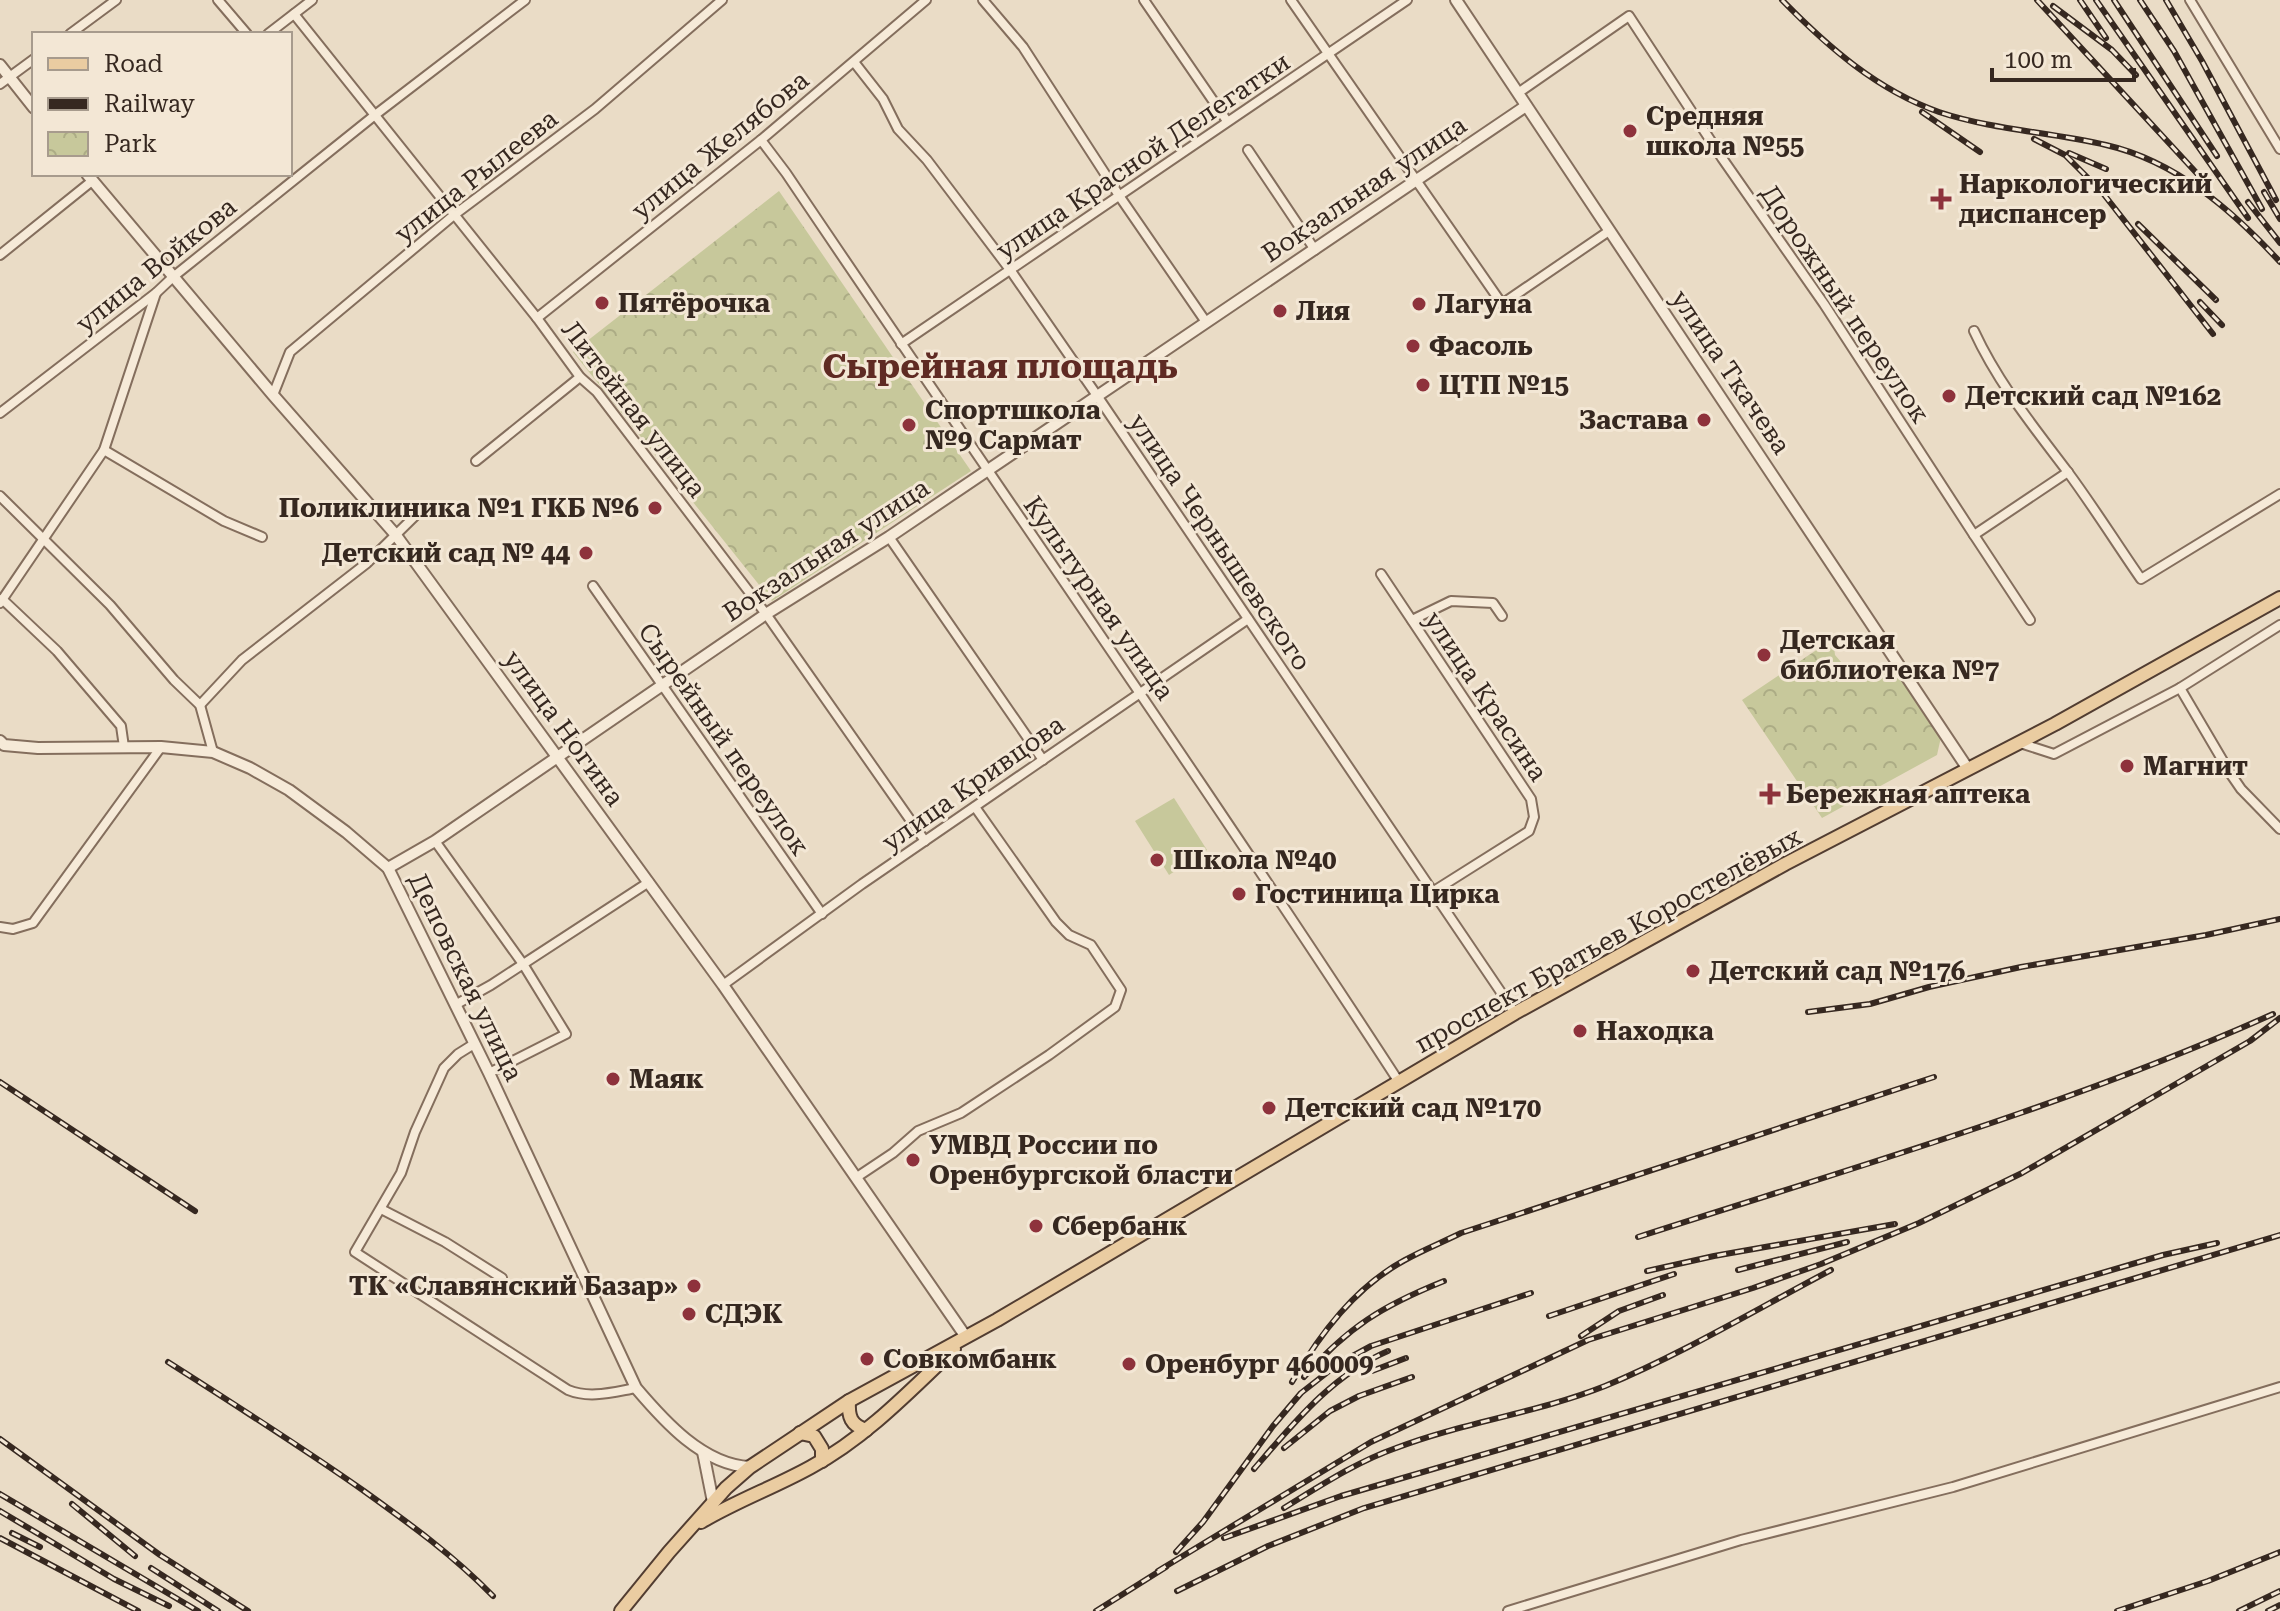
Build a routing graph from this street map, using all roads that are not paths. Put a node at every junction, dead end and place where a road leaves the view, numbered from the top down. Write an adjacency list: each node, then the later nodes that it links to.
1 (116, 0): 14 (street)
2 (218, 0): 15 (street)
3 (312, 0): 13 (street)
4 (525, 0): 26 (street, улица Войкова)
5 (722, 0): 34 (street, улица Рылеева)
6 (983, 0): 33 (street)
7 (1144, 0): 27 (street)
8 (1291, 0): 17 (street)
9 (1407, 0): 17 (street, улица Красной Делегатки)
10 (1456, 0): 23 (street, улица Ткачева)
11 (2190, 0): 29 (street)
12 (921, 1): 19 (street, улица Желябова)
13 (294, 14): 16 (street); 26 (street, Литейная улица)
14 (73, 32)
15 (245, 32)
16 (271, 32)
17 (1326, 54): 27 (street, улица Красной Делегатки); 32 (street)
18 (32, 60): 21 (street)
19 (854, 62): 28 (street, улица Желябова); 38 (street, улица Чернышевского)
20 (0, 65): 21 (street)
21 (10, 77): 22 (street); 24 (street)
22 (0, 84)
23 (1518, 93): 25 (street, улица Ткачева); 57 (street, Дорожный переулок)
24 (32, 105)
25 (1526, 106): 32 (street, Вокзальная улица); 35 (street, улица Ткачева)
26 (375, 115): 34 (street, Литейная улица); 39 (street, улица Войкова)
27 (1227, 121): 33 (street, улица Красной Делегатки)
28 (761, 140): 41 (street, улица Желябова); 44 (street, Культурная улица)
29 (2280, 149)
30 (1248, 150): 36 (street)
31 (90, 178): 37 (street); 39 (street, улица Ногина)
32 (1416, 181): 35 (street); 36 (street, Вокзальная улица)
33 (1120, 197): 38 (street, улица Красной Делегатки); 42 (street)
34 (454, 215): 41 (street, Литейная улица); 46 (street, улица Рылеева)
35 (1609, 231): 82 (street, улица Ткачева)
36 (1315, 250): 42 (street, Вокзальная улица)
37 (0, 255)
38 (1011, 271): 44 (street, улица Красной Делегатки); 47 (street, улица Чернышевского)
39 (173, 277): 40 (street, улица Войкова); 46 (street, улица Ногина)
40 (156, 293): 48 (street, улица Войкова); 49 (street)
41 (537, 318): 45 (street, Литейная улица)
42 (1206, 322): 47 (street, Вокзальная улица)
43 (1974, 331): 52 (street)
44 (901, 344): 51 (street, Культурная улица)
45 (580, 377): 50 (street); 65 (street, Литейная улица)
46 (273, 395): 56 (street, улица Ногина)
47 (1098, 397): 51 (street, Вокзальная улица); 67 (street, улица Чернышевского)
48 (0, 413)
49 (104, 450): 58 (street); 60 (street)
50 (476, 461)
51 (985, 470): 59 (street, Вокзальная улица); 73 (street, Культурная улица)
52 (2068, 472): 53 (street); 57 (street)
53 (2280, 494)
54 (0, 496): 60 (street)
55 (420, 511): 56 (street)
56 (395, 534): 74 (street); 80 (street, улица Ногина)
57 (1974, 535): 69 (street, Дорожный переулок)
58 (262, 537)
59 (889, 537): 65 (street, Вокзальная улица); 81 (street)
60 (42, 540): 64 (street); 74 (street)
61 (1381, 574): 68 (street, улица Красина)
62 (593, 586): 71 (street, Сырейный переулок)
63 (2280, 598): 75 (main road, проспект Братьев Коростелёвых)
64 (1, 601): 77 (street)
65 (766, 614): 71 (street, Вокзальная улица); 86 (street, Литейная улица)
66 (1502, 616): 68 (street)
67 (1248, 619): 73 (street, улица Кривцова); 89 (street, улица Чернышевского)
68 (1412, 620): 89 (street, улица Красина)
69 (2030, 620)
70 (2280, 625): 72 (street)
71 (663, 686): 80 (street, Вокзальная улица); 90 (street, Сырейный переулок)
72 (2180, 688): 75 (street); 84 (street)
73 (1140, 691): 81 (street, улица Кривцова); 98 (street, Культурная улица)
74 (200, 705): 79 (street)
75 (2020, 743): 82 (main road, проспект Братьев Коростелёвых)
76 (1, 744): 77 (street, Деповская улица)
77 (124, 747): 78 (street, Деповская улица)
78 (161, 747): 79 (street, Деповская улица); 91 (street)
79 (213, 752): 87 (street, Деповская улица)
80 (558, 756): 85 (street, Вокзальная улица); 88 (street, улица Ногина)
81 (1043, 760): 83 (street, улица Кривцова)
82 (1968, 769): 95 (main road, проспект Братьев Коростелёвых)
83 (975, 807): 86 (street, улица Кривцова); 99 (street)
84 (2280, 829)
85 (435, 841): 87 (street, Вокзальная улица); 92 (street)
86 (925, 841): 90 (street, улица Кривцова)
87 (388, 868): 94 (street, Деповская улица)
88 (649, 882): 92 (street); 93 (street, улица Ногина)
89 (1434, 891): 95 (street, улица Чернышевского)
90 (822, 914): 93 (street, улица Кривцова)
91 (0, 927)
92 (523, 964): 94 (street); 97 (street)
93 (723, 985): 99 (street, улица Ногина)
94 (455, 1005): 96 (street, Деповская улица)
95 (1515, 1013): 98 (main road, проспект Братьев Коростелёвых)
96 (474, 1044): 97 (street, Деповская улица); 100 (street)
97 (489, 1073): 104 (street, Деповская улица)
98 (1399, 1082): 102 (main road, проспект Братьев Коростелёвых)
99 (857, 1177): 102 (street, улица Ногина)
100 (381, 1209): 101 (street); 104 (street)
101 (502, 1278)
102 (966, 1337): 105 (main road, проспект Братьев Коростелёвых); 106 (main road, проспект Братьев Коростелёвых)
103 (2280, 1387): 114 (street)
104 (636, 1388): 108 (street, Деповская улица)
105 (849, 1401): 106 (main road); 107 (main road, проспект Братьев Коростелёвых)
106 (866, 1430): 109 (main road, проспект Братьев Коростелёвых)
107 (800, 1433): 109 (main road); 110 (main road, проспект Братьев Коростелёвых)
108 (703, 1452): 110 (street, Деповская улица); 111 (street)
109 (822, 1461): 112 (main road, проспект Братьев Коростелёвых)
110 (750, 1467): 111 (main road, проспект Братьев Коростелёвых)
111 (713, 1502): 112 (main road, проспект Братьев Коростелёвых)
112 (691, 1528): 113 (main road, проспект Братьев Коростелёвых)
113 (624, 1608)
114 (1508, 1611)

